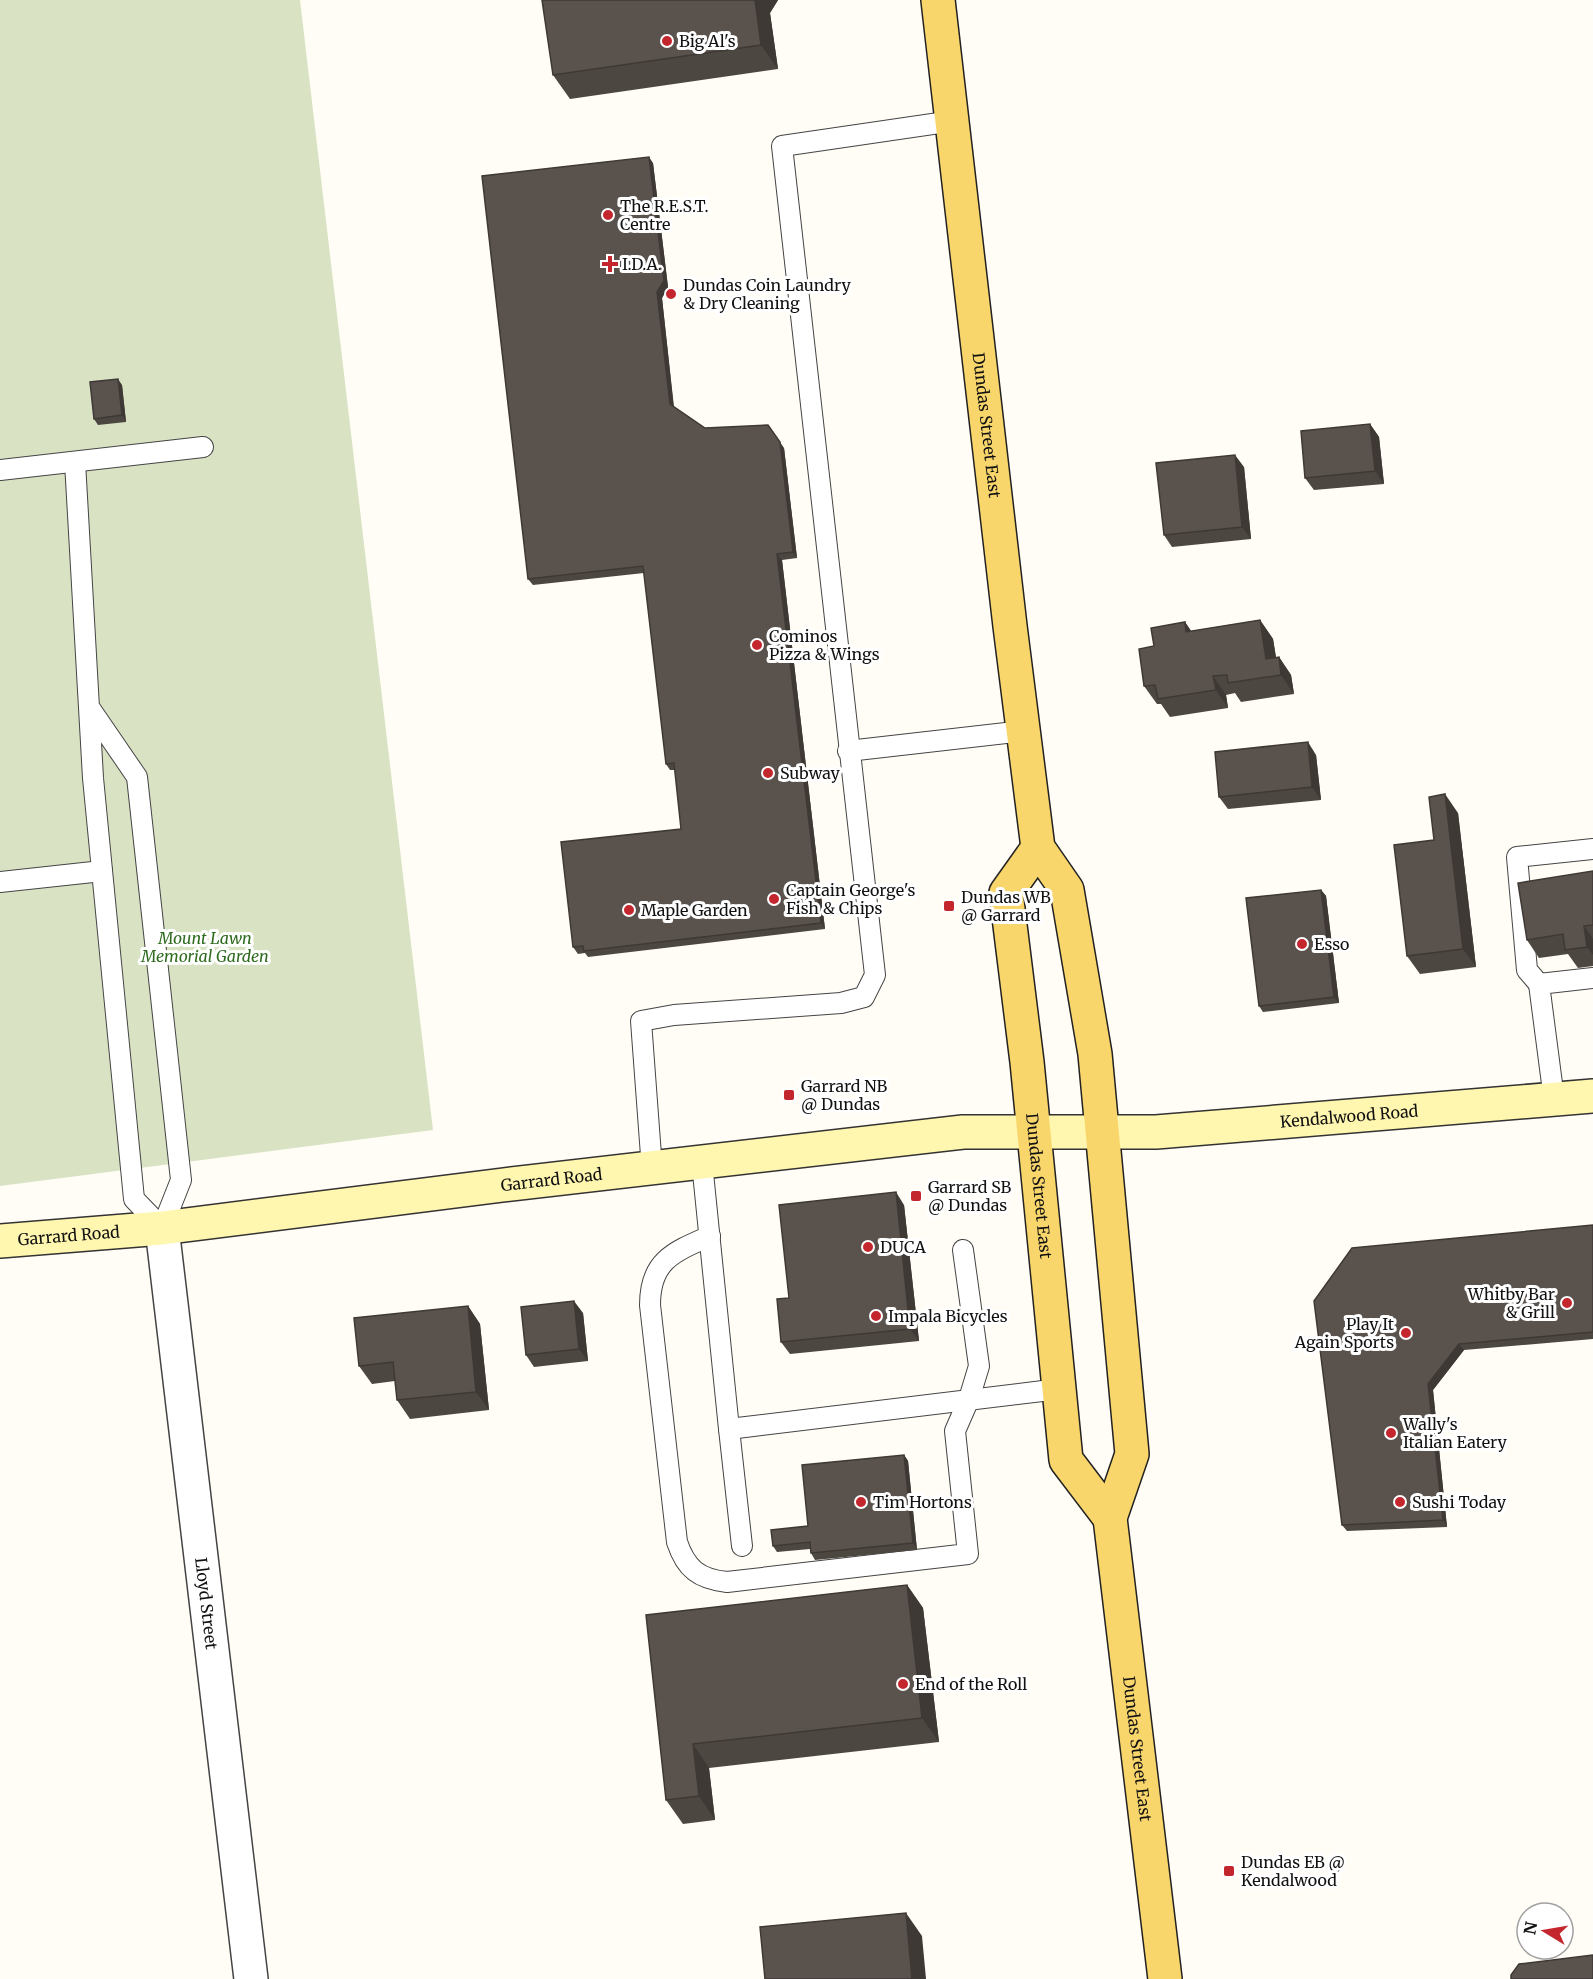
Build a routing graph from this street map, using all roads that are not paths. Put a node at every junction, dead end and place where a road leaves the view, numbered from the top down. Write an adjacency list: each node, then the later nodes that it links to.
1 (938, 0): 2 (main road, Dundas Street East)
2 (952, 121): 7 (main road, Dundas Street East); 8 (lane)
3 (203, 447): 4 (lane)
4 (75, 462): 5 (lane); 6 (lane)
5 (0, 470)
6 (89, 707): 11 (lane); 21 (lane)
7 (1023, 731): 8 (lane); 9 (main road, Dundas Street East)
8 (849, 751): 20 (lane)
9 (1038, 848): 17 (main road, Dundas Street East); 18 (main road, Dundas Street East)
10 (1593, 849): 14 (lane)
11 (102, 871): 12 (lane); 21 (lane)
12 (0, 882)
13 (1593, 978): 14 (lane)
14 (1539, 984): 16 (lane)
15 (1593, 1096): 16 (street, Kendalwood Road)
16 (1554, 1099): 18 (street, Kendalwood Road)
17 (1034, 1132): 18 (street, Garrard Road); 19 (street, Garrard Road); 25 (main road, Dundas Street East)
18 (1104, 1133): 28 (main road, Dundas Street East)
19 (702, 1163): 20 (street, Garrard Road); 22 (lane)
20 (652, 1168): 21 (street, Garrard Road)
21 (162, 1228): 23 (street, Garrard Road); 30 (street, Lloyd Street)
22 (710, 1236): 26 (lane); 27 (lane)
23 (0, 1241)
24 (963, 1250): 26 (lane)
25 (1059, 1389): 26 (lane); 28 (main road, Dundas Street East)
26 (969, 1399): 27 (lane)
27 (729, 1429): 29 (lane)
28 (1110, 1518): 31 (main road, Dundas Street East)
29 (742, 1546)
30 (251, 1979)
31 (1165, 1979)

